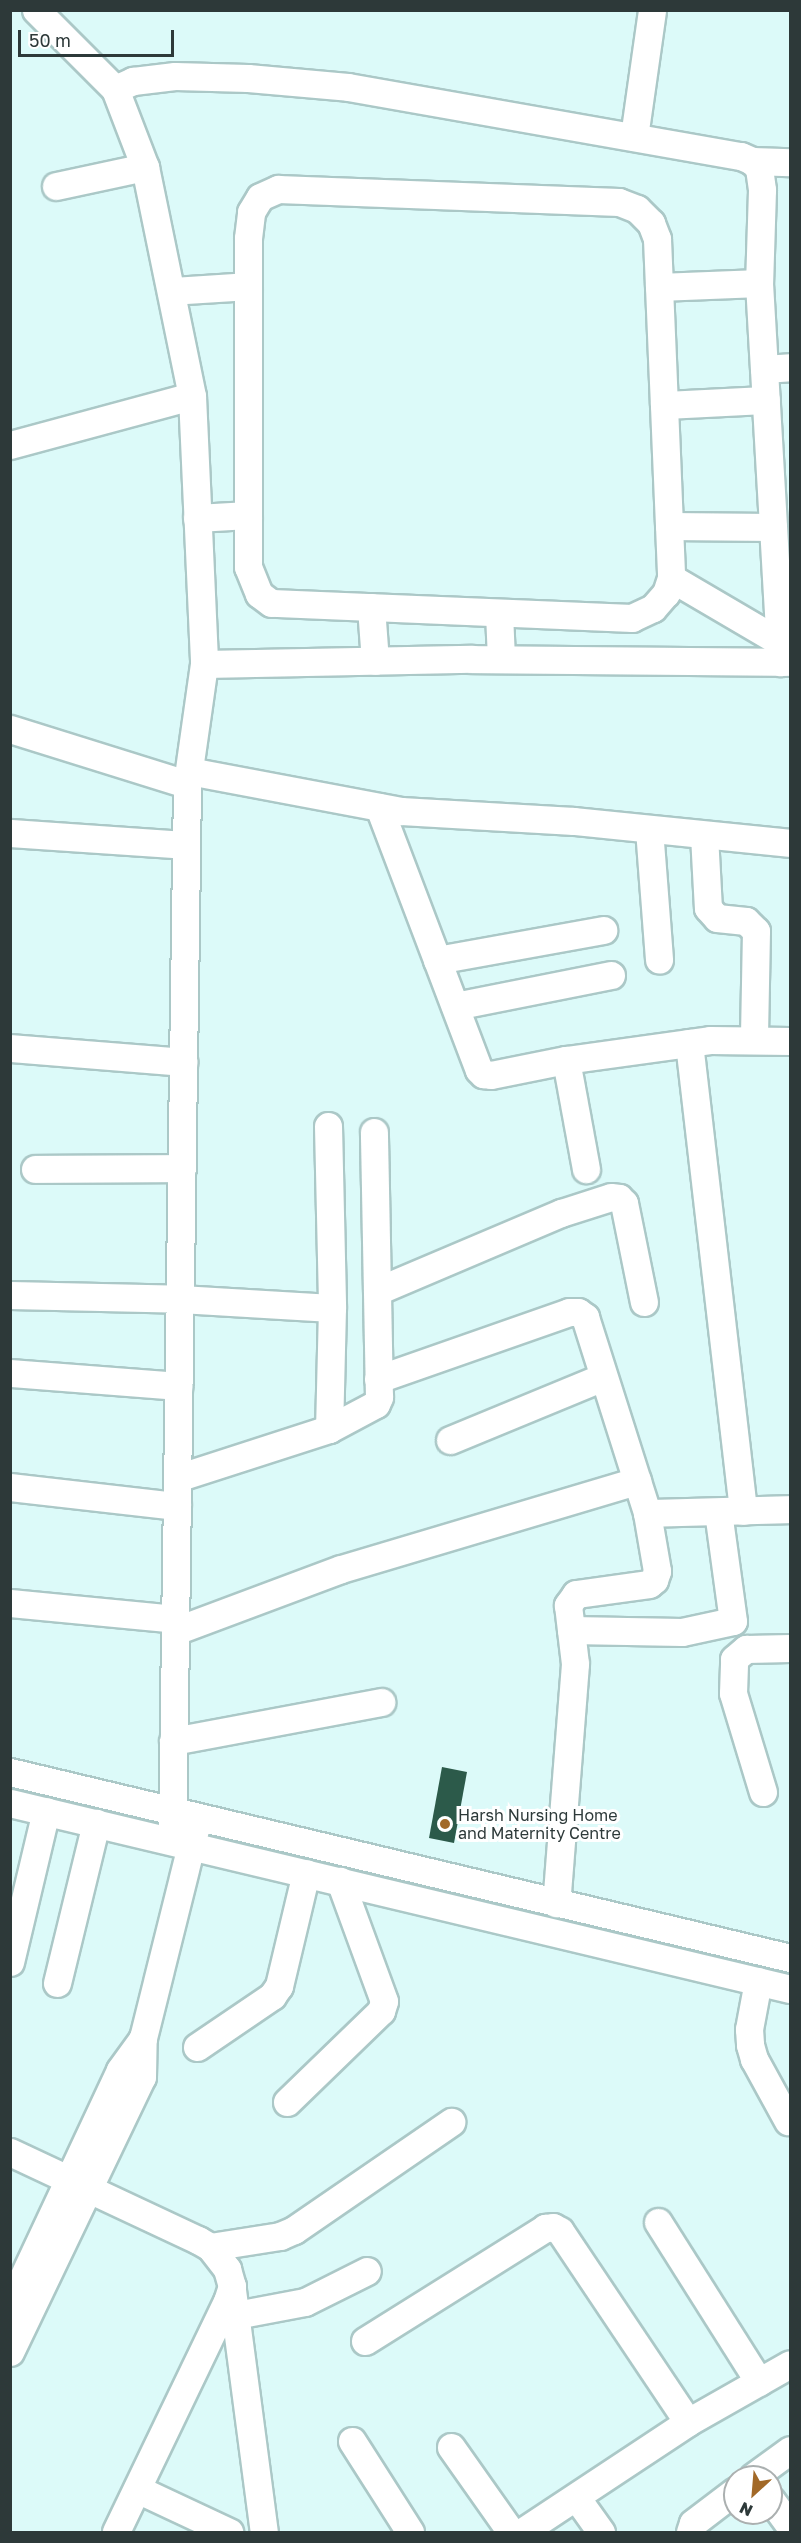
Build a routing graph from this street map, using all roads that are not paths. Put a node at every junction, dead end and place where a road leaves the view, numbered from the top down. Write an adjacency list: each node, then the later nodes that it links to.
1 (36, 10): 3 (street)
2 (652, 10): 4 (street)
3 (115, 89): 4 (street); 7 (street)
4 (634, 137): 5 (street)
5 (752, 161): 6 (street); 9 (street)
6 (790, 162)
7 (145, 167): 8 (street); 12 (street)
8 (56, 186)
9 (759, 283): 11 (street); 13 (street)
10 (248, 286): 11 (street); 12 (street); 18 (street)
11 (659, 287): 16 (street)
12 (171, 291): 14 (street)
13 (777, 368): 15 (street)
14 (192, 396): 17 (street); 19 (street)
15 (766, 400): 16 (street); 21 (street)
16 (664, 405): 20 (street)
17 (10, 445)
18 (248, 515): 19 (street); 23 (street)
19 (197, 518): 30 (street)
20 (669, 526): 21 (street); 22 (street)
21 (773, 526): 26 (street)
22 (671, 578): 25 (street); 26 (street)
23 (372, 607): 24 (street); 29 (street)
24 (499, 612): 25 (street); 27 (street)
25 (632, 618): 28 (street)
26 (784, 656): 28 (street)
27 (501, 659): 28 (street); 29 (street)
28 (635, 660)
29 (375, 661): 30 (street)
30 (204, 664): 32 (street)
31 (10, 729): 32 (street)
32 (188, 778): 33 (street); 38 (street)
33 (379, 807): 34 (street); 40 (street)
34 (649, 829): 36 (street); 41 (street)
35 (10, 833): 38 (street)
36 (704, 835): 37 (street); 44 (street)
37 (790, 843)
38 (186, 845): 49 (street)
39 (603, 930): 40 (street)
40 (437, 960): 43 (street)
41 (659, 960)
42 (611, 975): 43 (street)
43 (455, 1006): 48 (street)
44 (754, 1041): 45 (street); 46 (street)
45 (689, 1043): 48 (street); 71 (street)
46 (790, 1045)
47 (10, 1048): 49 (street)
48 (566, 1060): 54 (street)
49 (183, 1062): 52 (street)
50 (328, 1126): 59 (street)
51 (374, 1132): 55 (street)
52 (182, 1168): 53 (street); 57 (street)
53 (35, 1169)
54 (586, 1169)
55 (377, 1291): 58 (street); 62 (street)
56 (10, 1295): 57 (street)
57 (180, 1299): 59 (street); 63 (street)
58 (644, 1302)
59 (332, 1308): 64 (street)
60 (10, 1372): 63 (street)
61 (603, 1377): 62 (street); 65 (street); 67 (street)
62 (378, 1379): 64 (street)
63 (178, 1386): 66 (street)
64 (329, 1429): 66 (street)
65 (450, 1440)
66 (177, 1478): 69 (street)
67 (637, 1481): 72 (street); 74 (street)
68 (10, 1487): 69 (street)
69 (177, 1506): 74 (street)
70 (790, 1509): 71 (street)
71 (731, 1512): 72 (street); 75 (street)
72 (647, 1513): 75 (street)
73 (10, 1602): 74 (street)
74 (175, 1625): 78 (street)
75 (571, 1629): 89 (street)
76 (790, 1648): 80 (street)
77 (381, 1702): 78 (street)
78 (173, 1741): 83 (street)
79 (10, 1772): 83 (street)
80 (763, 1792)
81 (10, 1803): 82 (street)
82 (46, 1811): 84 (street); 92 (street)
83 (185, 1813): 85 (street); 88 (street)
84 (96, 1823): 85 (street); 94 (street)
85 (182, 1844): 86 (street); 101 (street)
86 (306, 1873): 87 (street); 96 (street)
87 (340, 1881): 90 (street); 97 (street)
88 (516, 1893): 89 (street); 90 (street)
89 (556, 1903): 91 (street)
90 (510, 1922): 93 (street)
91 (790, 1958)
92 (10, 1962)
93 (758, 1981): 95 (street); 98 (street)
94 (57, 1983)
95 (790, 1989)
96 (197, 2047)
97 (288, 2102)
98 (788, 2121)
99 (451, 2122): 103 (street)
100 (10, 2152): 101 (street)
101 (80, 2182): 103 (street); 106 (street); 109 (street)
102 (658, 2222): 111 (street)
103 (210, 2247): 105 (street)
104 (368, 2271): 107 (street)
105 (232, 2286): 107 (street); 117 (street)
106 (10, 2305)
107 (236, 2315): 122 (street)
108 (365, 2341): 112 (street)
109 (10, 2352)
110 (790, 2364): 111 (street)
111 (759, 2382): 112 (street)
112 (688, 2422): 118 (street)
113 (352, 2441): 123 (street)
114 (452, 2447): 124 (street)
115 (790, 2450): 116 (street)
116 (770, 2465)
117 (137, 2489): 120 (street); 121 (street)
118 (576, 2497): 125 (street); 126 (street)
119 (723, 2500): 127 (street)
120 (116, 2532)
121 (229, 2532)
122 (264, 2532)
123 (410, 2532)
124 (511, 2532)
125 (522, 2532)
126 (600, 2532)
127 (690, 2532)

